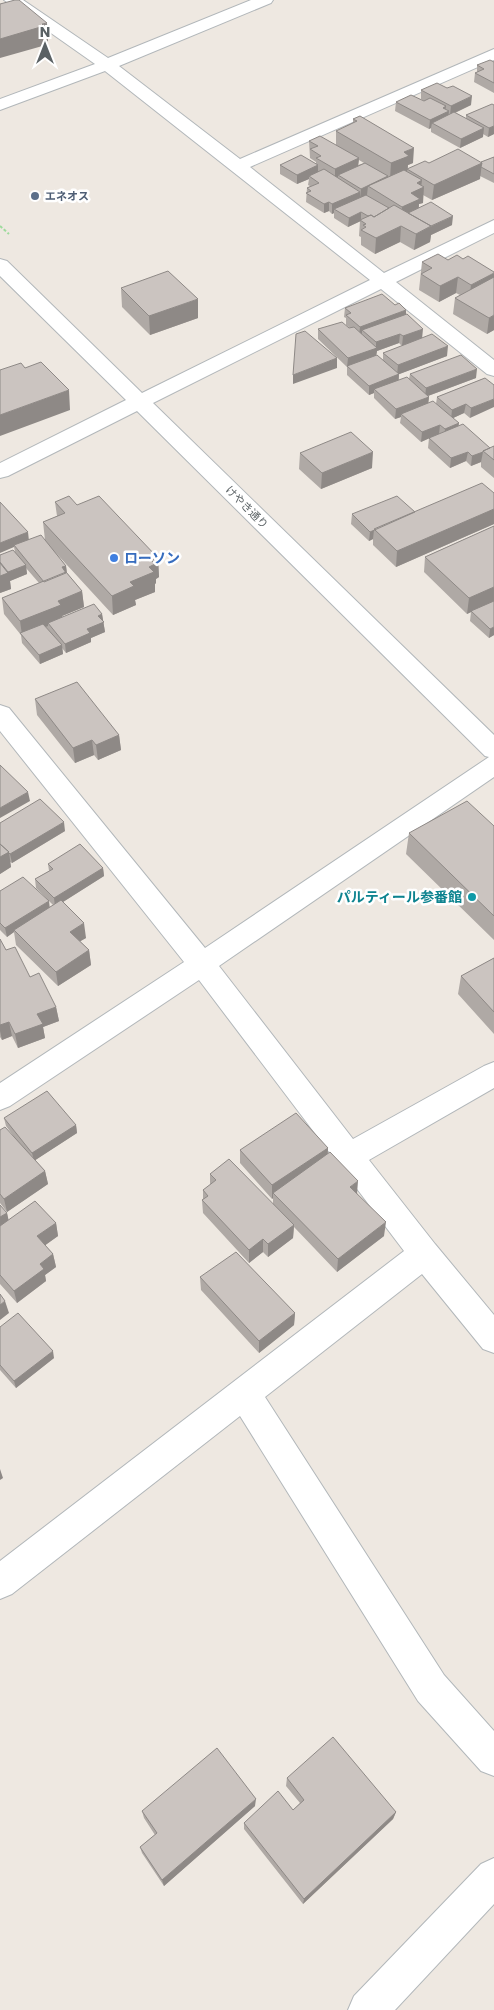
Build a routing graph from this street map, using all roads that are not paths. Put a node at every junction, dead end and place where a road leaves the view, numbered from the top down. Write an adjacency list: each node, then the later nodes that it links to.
1 (12, 0): 4 (street)
2 (265, 0): 4 (street)
3 (494, 54): 6 (street)
4 (107, 65): 5 (street); 6 (street)
5 (0, 105)
6 (238, 166): 9 (street)
7 (494, 226): 9 (street)
8 (0, 264): 11 (street, けやき通り)
9 (382, 282): 10 (street); 11 (street)
10 (494, 370)
11 (140, 402): 12 (street); 14 (street, けやき通り)
12 (0, 471)
13 (4, 727): 16 (street)
14 (494, 750)
15 (494, 765): 16 (street)
16 (202, 964): 18 (street); 19 (street)
17 (494, 1074): 19 (street)
18 (0, 1098)
19 (350, 1156): 20 (street)
20 (424, 1254): 21 (street); 22 (street)
21 (494, 1339)
22 (244, 1393): 23 (street); 24 (street)
23 (0, 1582)
24 (494, 1758)
25 (494, 1878): 26 (street)
26 (368, 2010)

